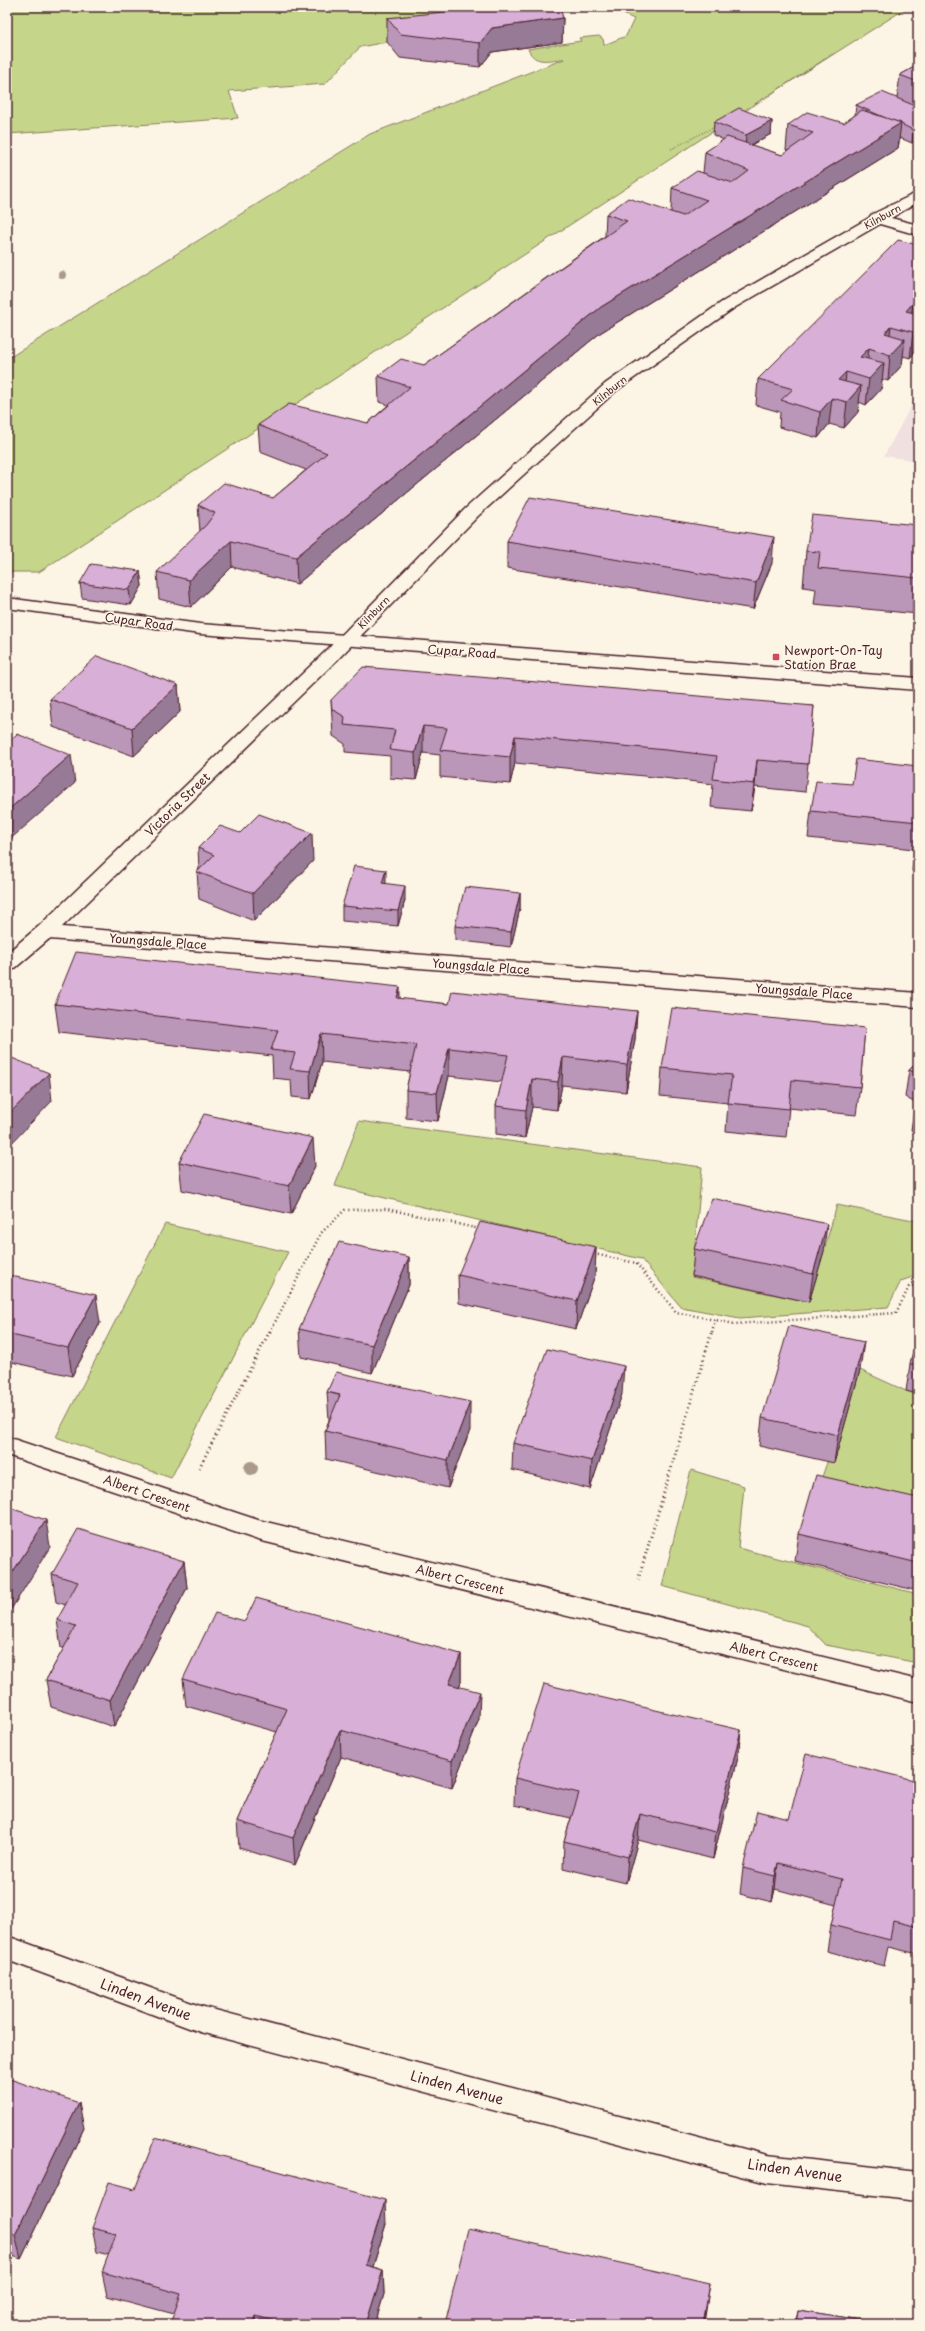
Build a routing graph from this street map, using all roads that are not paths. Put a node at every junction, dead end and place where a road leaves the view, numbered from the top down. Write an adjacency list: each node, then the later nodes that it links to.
1 (918, 196): 2 (street, Kilnburn)
2 (876, 218): 3 (street); 5 (street, Kilnburn)
3 (918, 230)
4 (7, 603): 5 (street, Cupar Road)
5 (344, 642): 6 (street, Cupar Road); 7 (street, Victoria Street)
6 (918, 684)
7 (45, 932): 8 (street, Victoria Street); 9 (street, Youngsdale Place)
8 (7, 964)
9 (918, 1000)
10 (7, 1446): 11 (street, Albert Crescent)
11 (918, 1691)
12 (7, 1948): 13 (street, Linden Avenue)
13 (918, 2186)

